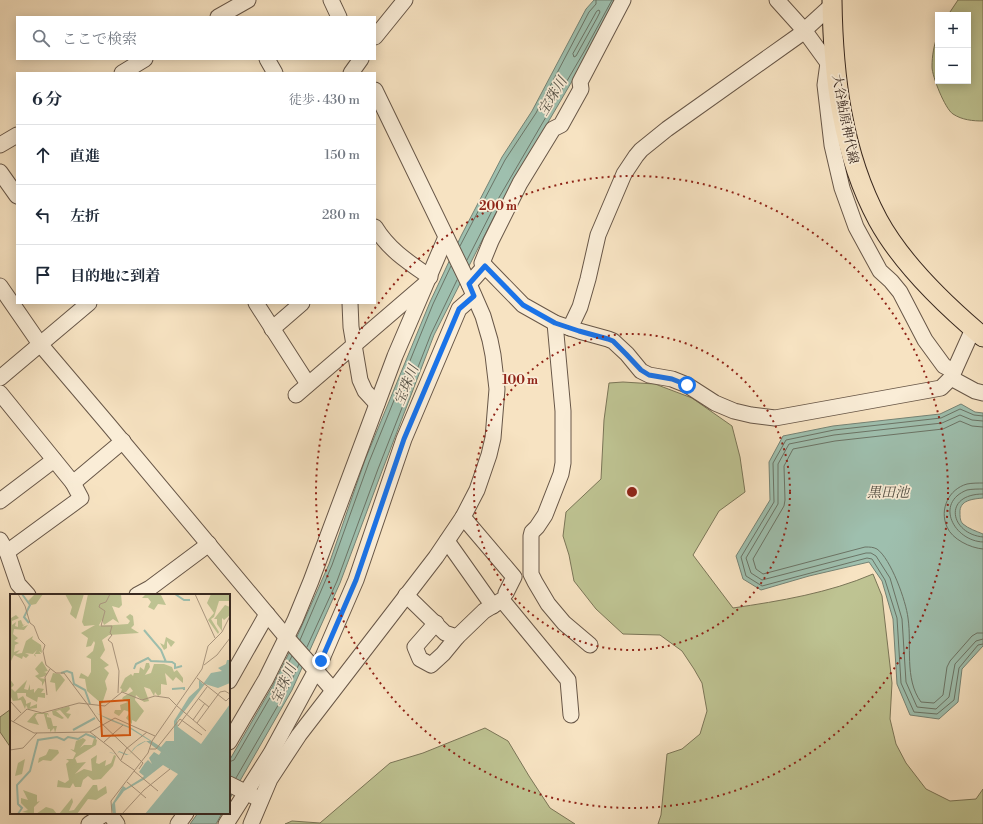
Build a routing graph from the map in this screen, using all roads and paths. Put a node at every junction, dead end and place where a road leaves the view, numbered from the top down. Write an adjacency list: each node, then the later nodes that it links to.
1 (331, 0): 8 (street)
2 (405, 0): 10 (street)
3 (624, 0): 25 (street)
4 (777, 0): 9 (street)
5 (832, 1): 9 (street); 14 (main road, 大谷鮎原神代線)
6 (242, 5): 7 (street)
7 (220, 16)
8 (339, 16)
9 (804, 30): 14 (street); 34 (street)
10 (376, 36)
11 (143, 60): 15 (street)
12 (268, 60): 16 (street)
13 (362, 63): 17 (street)
14 (831, 64): 36 (main road, 大谷鮎原神代線); 39 (street)
15 (124, 72)
16 (274, 72)
17 (352, 72)
18 (376, 92): 24 (street)
19 (16, 136): 20 (street)
20 (0, 145)
21 (0, 172): 22 (street)
22 (16, 195)
23 (376, 228): 26 (street)
24 (449, 243): 26 (street); 28 (street)
25 (485, 266): 28 (street); 33 (street)
26 (428, 280): 38 (street); 45 (street)
27 (0, 286): 37 (street)
28 (472, 290): 50 (street); 64 (street)
29 (88, 304): 37 (street)
30 (257, 304): 35 (street)
31 (301, 304): 35 (street)
32 (350, 304): 38 (street)
33 (555, 323): 34 (street); 54 (street)
34 (570, 328): 39 (street)
35 (272, 329): 41 (street)
36 (978, 333): 39 (street)
37 (40, 344): 40 (street); 46 (street)
38 (354, 345): 41 (street); 45 (street)
39 (953, 375): 43 (street)
40 (0, 378)
41 (308, 384): 44 (street)
42 (0, 393): 47 (street)
43 (983, 393)
44 (296, 395)
45 (377, 404): 62 (street)
46 (123, 442): 48 (street); 52 (street)
47 (54, 460): 48 (street); 49 (street)
48 (73, 484): 53 (street)
49 (0, 501)
50 (463, 517): 51 (street); 58 (street)
51 (447, 541): 57 (street); 58 (street)
52 (209, 544): 56 (street); 59 (street)
53 (3, 546): 55 (street)
54 (531, 574): 58 (street); 63 (street)
55 (27, 594)
56 (139, 594)
57 (406, 595): 60 (street); 66 (street)
58 (500, 599): 61 (street); 67 (street)
59 (267, 614): 62 (street); 65 (street)
60 (436, 623): 61 (street); 61 (street)
61 (457, 637)
62 (286, 638): 64 (street); 68 (street)
63 (590, 645)
64 (313, 668): 66 (street); 70 (street)
65 (230, 679)
66 (333, 690): 71 (street)
67 (572, 715)
68 (230, 740)
69 (230, 785): 70 (street)
70 (244, 793): 71 (street); 78 (street)
71 (261, 800): 79 (street)
72 (104, 814): 75 (street)
73 (110, 814): 76 (street)
74 (185, 814): 77 (street)
75 (89, 824)
76 (117, 824)
77 (178, 824)
78 (226, 824)
79 (251, 824)

